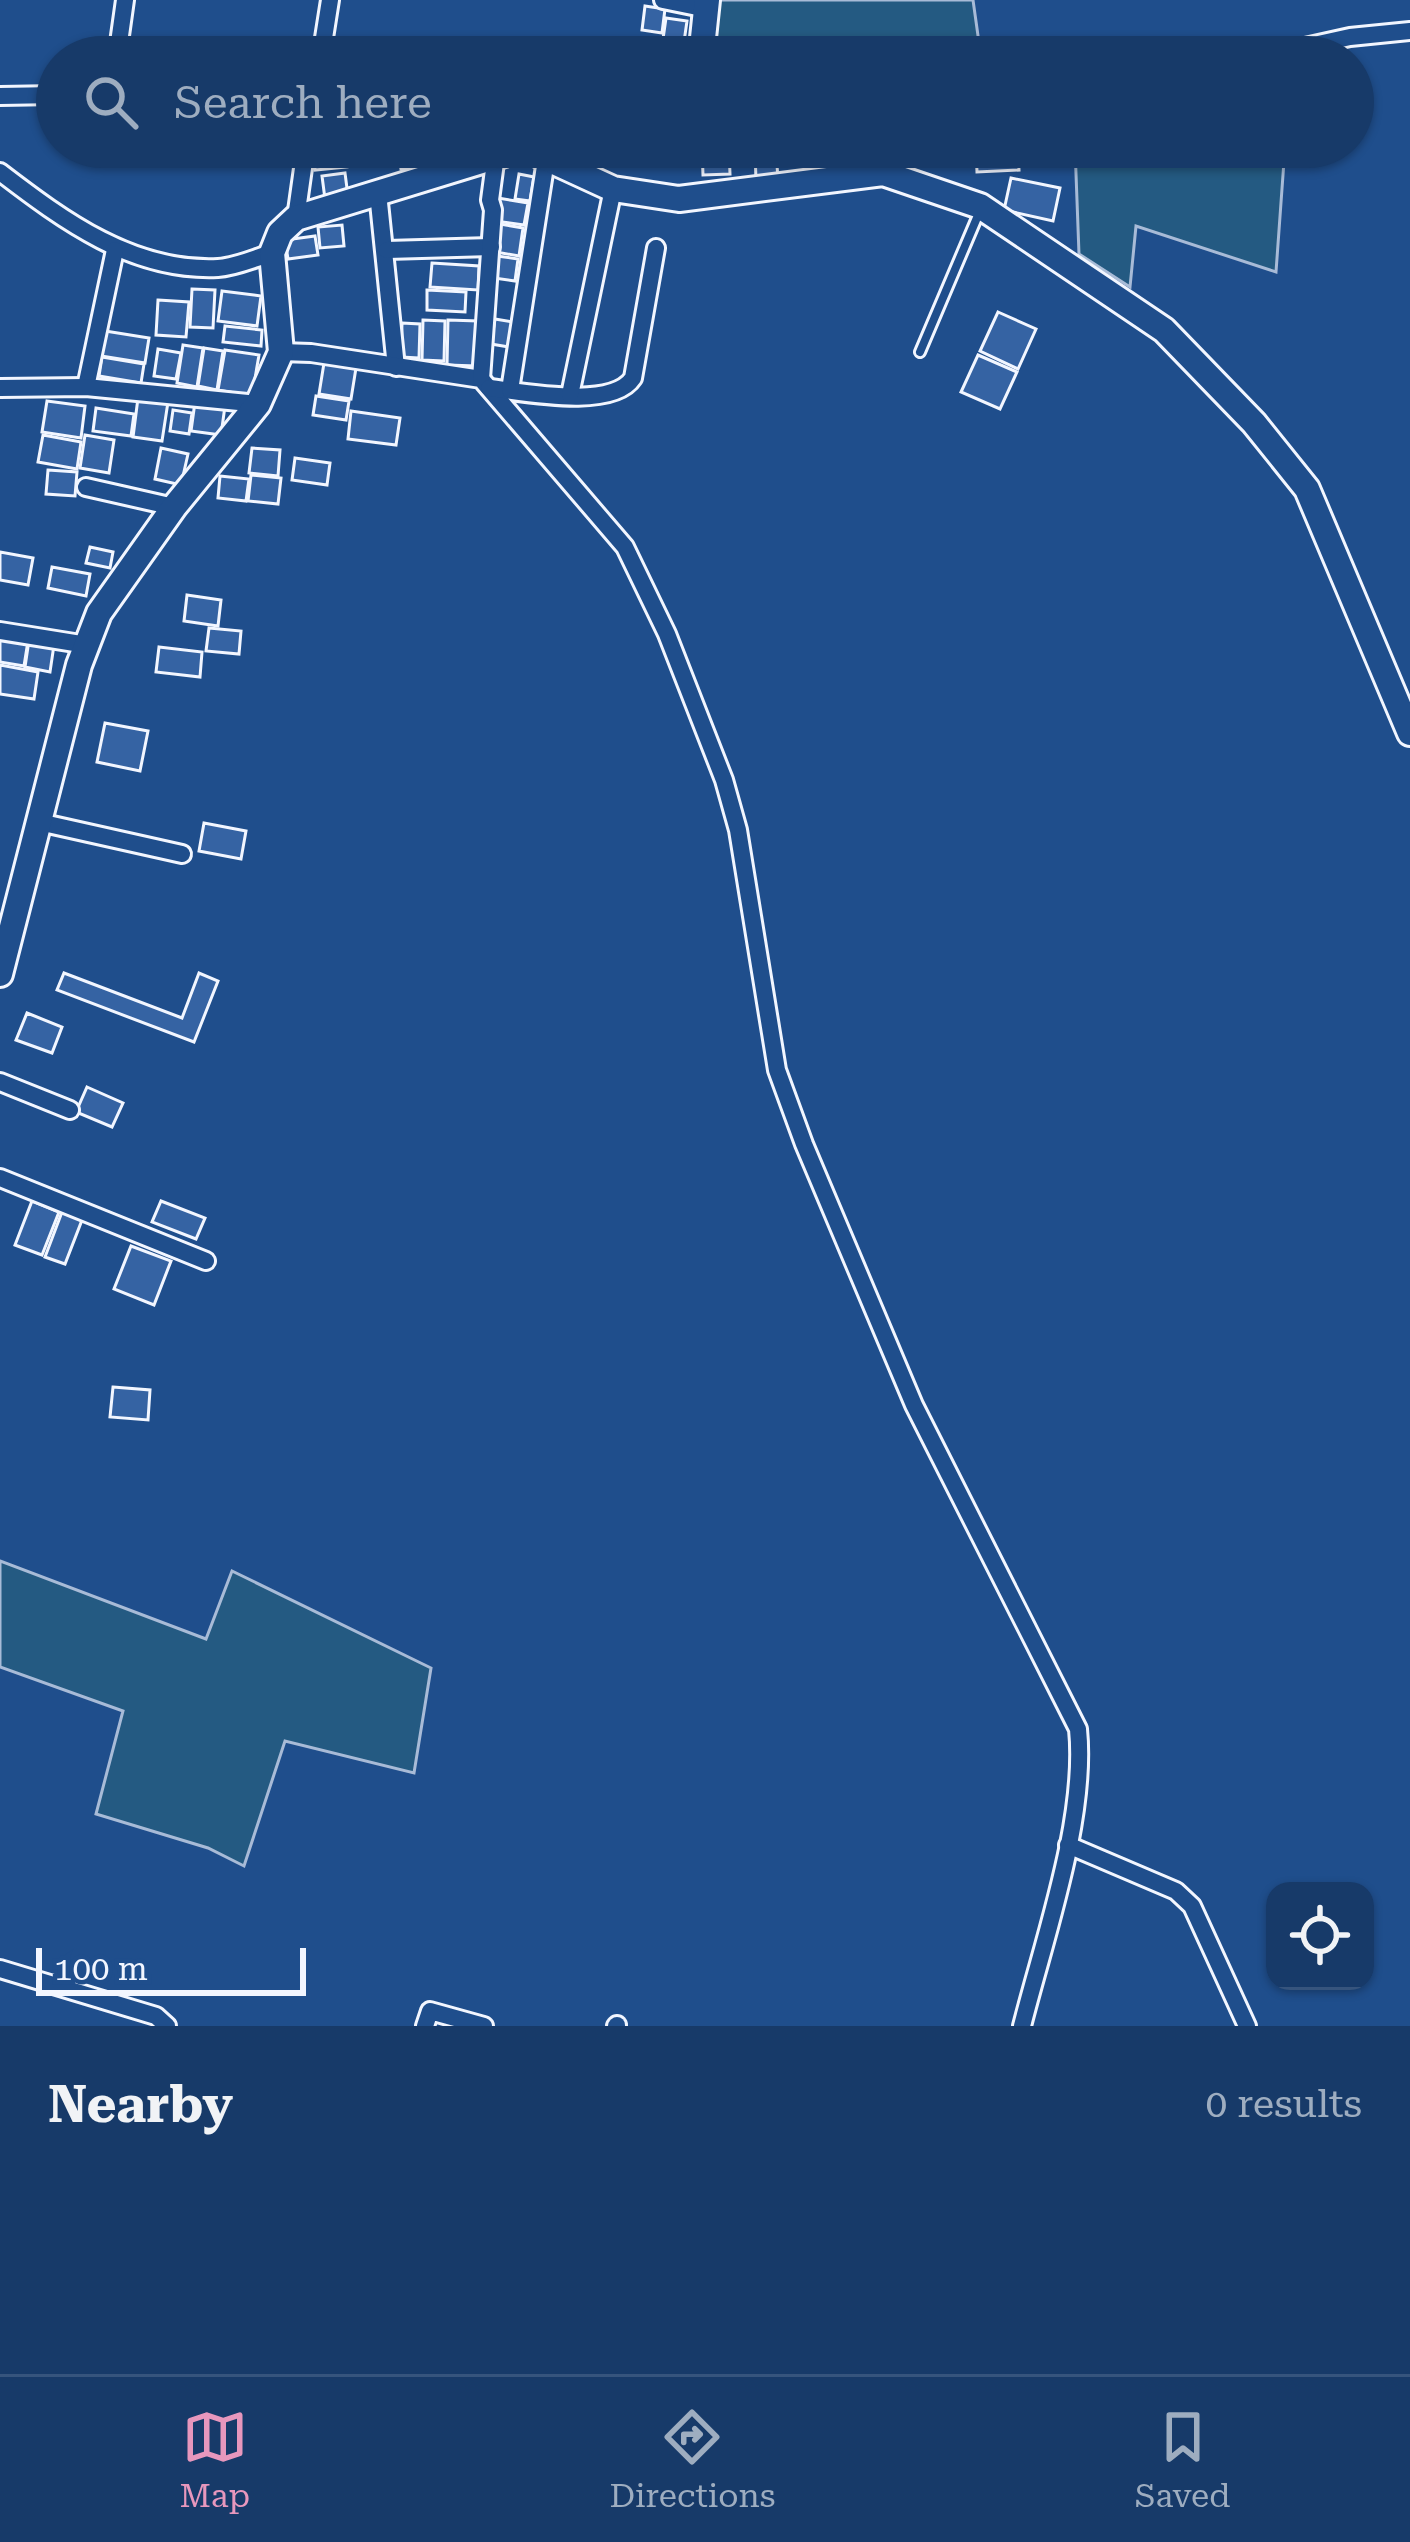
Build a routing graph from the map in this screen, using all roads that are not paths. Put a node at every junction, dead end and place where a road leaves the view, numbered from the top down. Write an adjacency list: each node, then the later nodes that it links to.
1 (125, 0): 6 (street)
2 (330, 0): 7 (street)
3 (664, 0): 4 (street)
4 (707, 5): 8 (main road)
5 (1410, 31): 9 (street)
6 (120, 36)
7 (324, 36)
8 (703, 36)
9 (1360, 36)
10 (36, 95): 11 (street)
11 (0, 96)
12 (303, 168): 21 (street)
13 (422, 168): 19 (main road)
14 (494, 168): 22 (street)
15 (531, 168): 33 (street)
16 (567, 168): 18 (main road)
17 (0, 172): 24 (street)
18 (613, 189): 20 (main road); 34 (street)
19 (379, 193): 21 (main road); 25 (street)
20 (980, 206): 28 (lane); 40 (main road)
21 (296, 218): 26 (main road)
22 (490, 247): 25 (street); 30 (street)
23 (656, 248): 34 (street)
24 (115, 250): 26 (street); 31 (street)
25 (386, 250): 29 (street)
26 (272, 253): 27 (main road)
27 (281, 352): 29 (street); 35 (main road)
28 (920, 352)
29 (397, 367): 30 (street)
30 (485, 383): 33 (street); 48 (street)
31 (86, 387): 32 (street); 35 (street)
32 (0, 388)
33 (510, 390): 34 (street)
34 (570, 395)
35 (258, 404): 37 (main road)
36 (86, 487): 37 (street)
37 (174, 506): 39 (main road)
38 (0, 631): 39 (street)
39 (86, 645): 41 (main road)
40 (1410, 733)
41 (39, 822): 42 (street); 43 (main road)
42 (182, 854)
43 (0, 974)
44 (0, 1082): 45 (street)
45 (70, 1110)
46 (0, 1178): 47 (street)
47 (206, 1261)
48 (1068, 1845): 53 (street); 54 (street)
49 (0, 1969): 50 (street)
50 (167, 2026)
51 (425, 2026): 52 (street)
52 (484, 2026)
53 (1022, 2026)
54 (1247, 2026)

